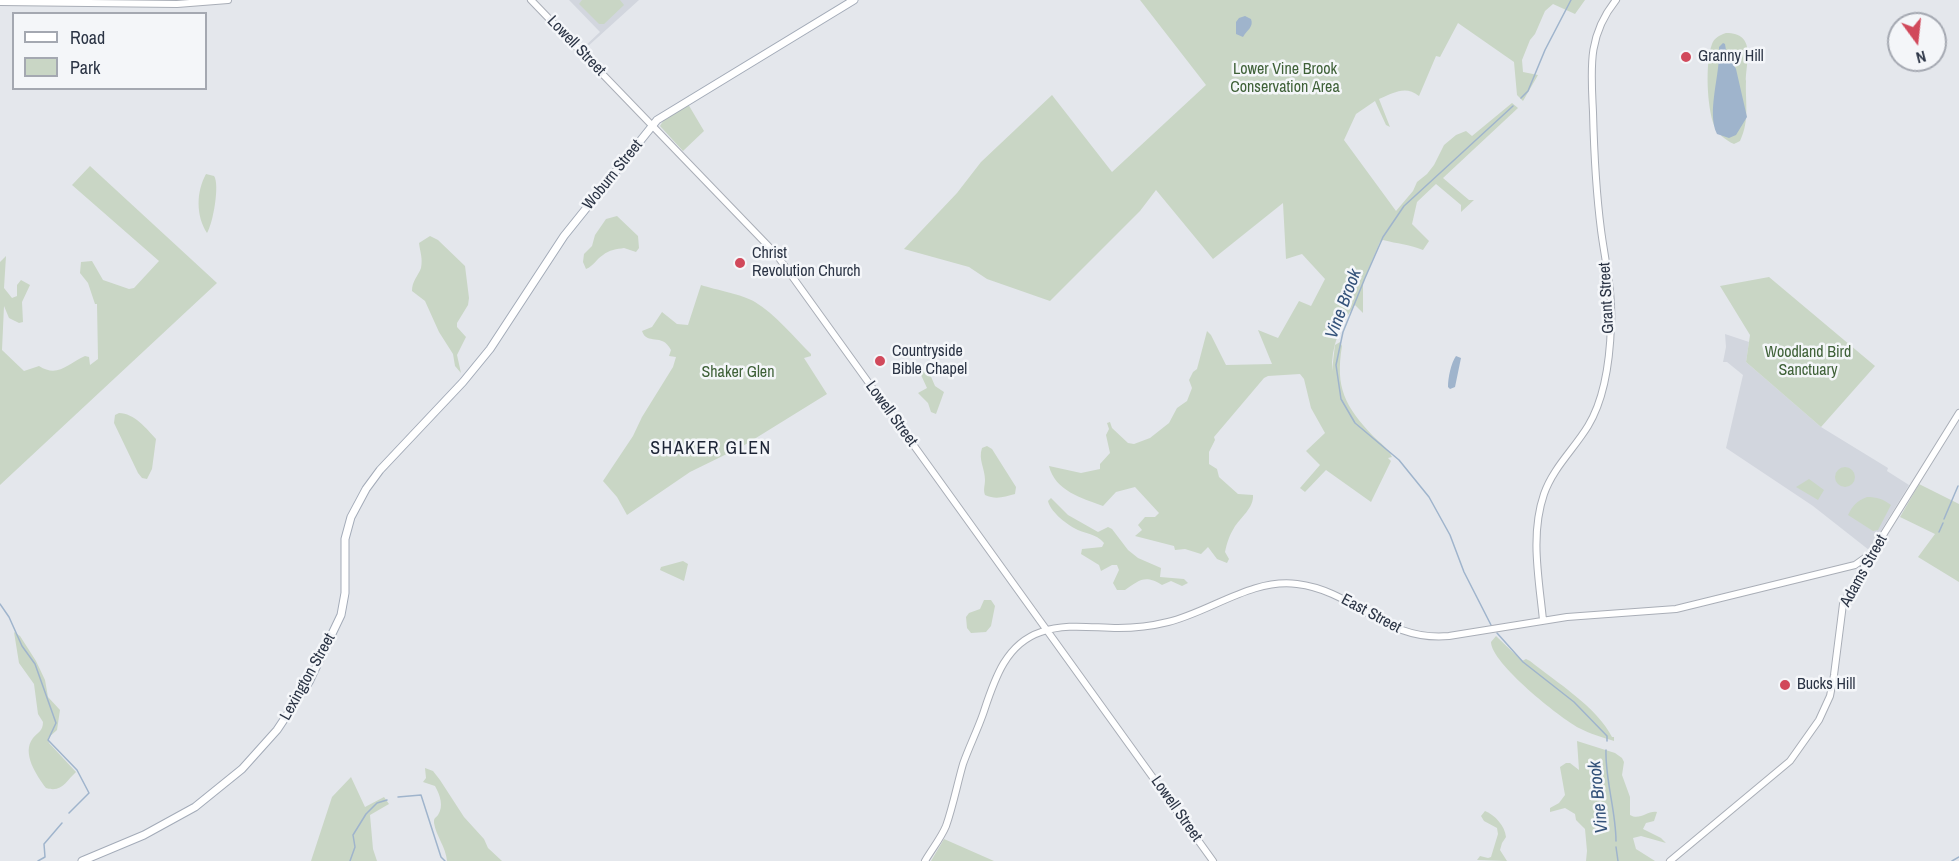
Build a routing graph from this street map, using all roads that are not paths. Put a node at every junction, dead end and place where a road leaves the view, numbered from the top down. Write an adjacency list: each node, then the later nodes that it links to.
1 (228, 0): 5 (street)
2 (531, 0): 6 (street, Lowell Street)
3 (854, 0): 6 (main road, Woburn Street)
4 (1616, 0): 12 (street, Grant Street)
5 (0, 2)
6 (652, 125): 8 (main road, Woburn Street); 14 (street, Lowell Street)
7 (1959, 412): 9 (street, Adams Street)
8 (432, 415): 16 (main road, Lexington Street)
9 (1872, 553): 10 (street, East Street); 11 (street, Adams Street)
10 (1854, 565): 11 (street); 12 (street, East Street)
11 (1859, 574): 19 (street, Adams Street)
12 (1543, 620): 13 (street, East Street)
13 (1060, 628): 14 (street, East Street); 15 (street)
14 (1047, 630): 15 (street, Lowell Street); 17 (street, East Street)
15 (1055, 642): 18 (street, Lowell Street)
16 (82, 861)
17 (925, 861)
18 (1213, 861)
19 (1670, 861)

